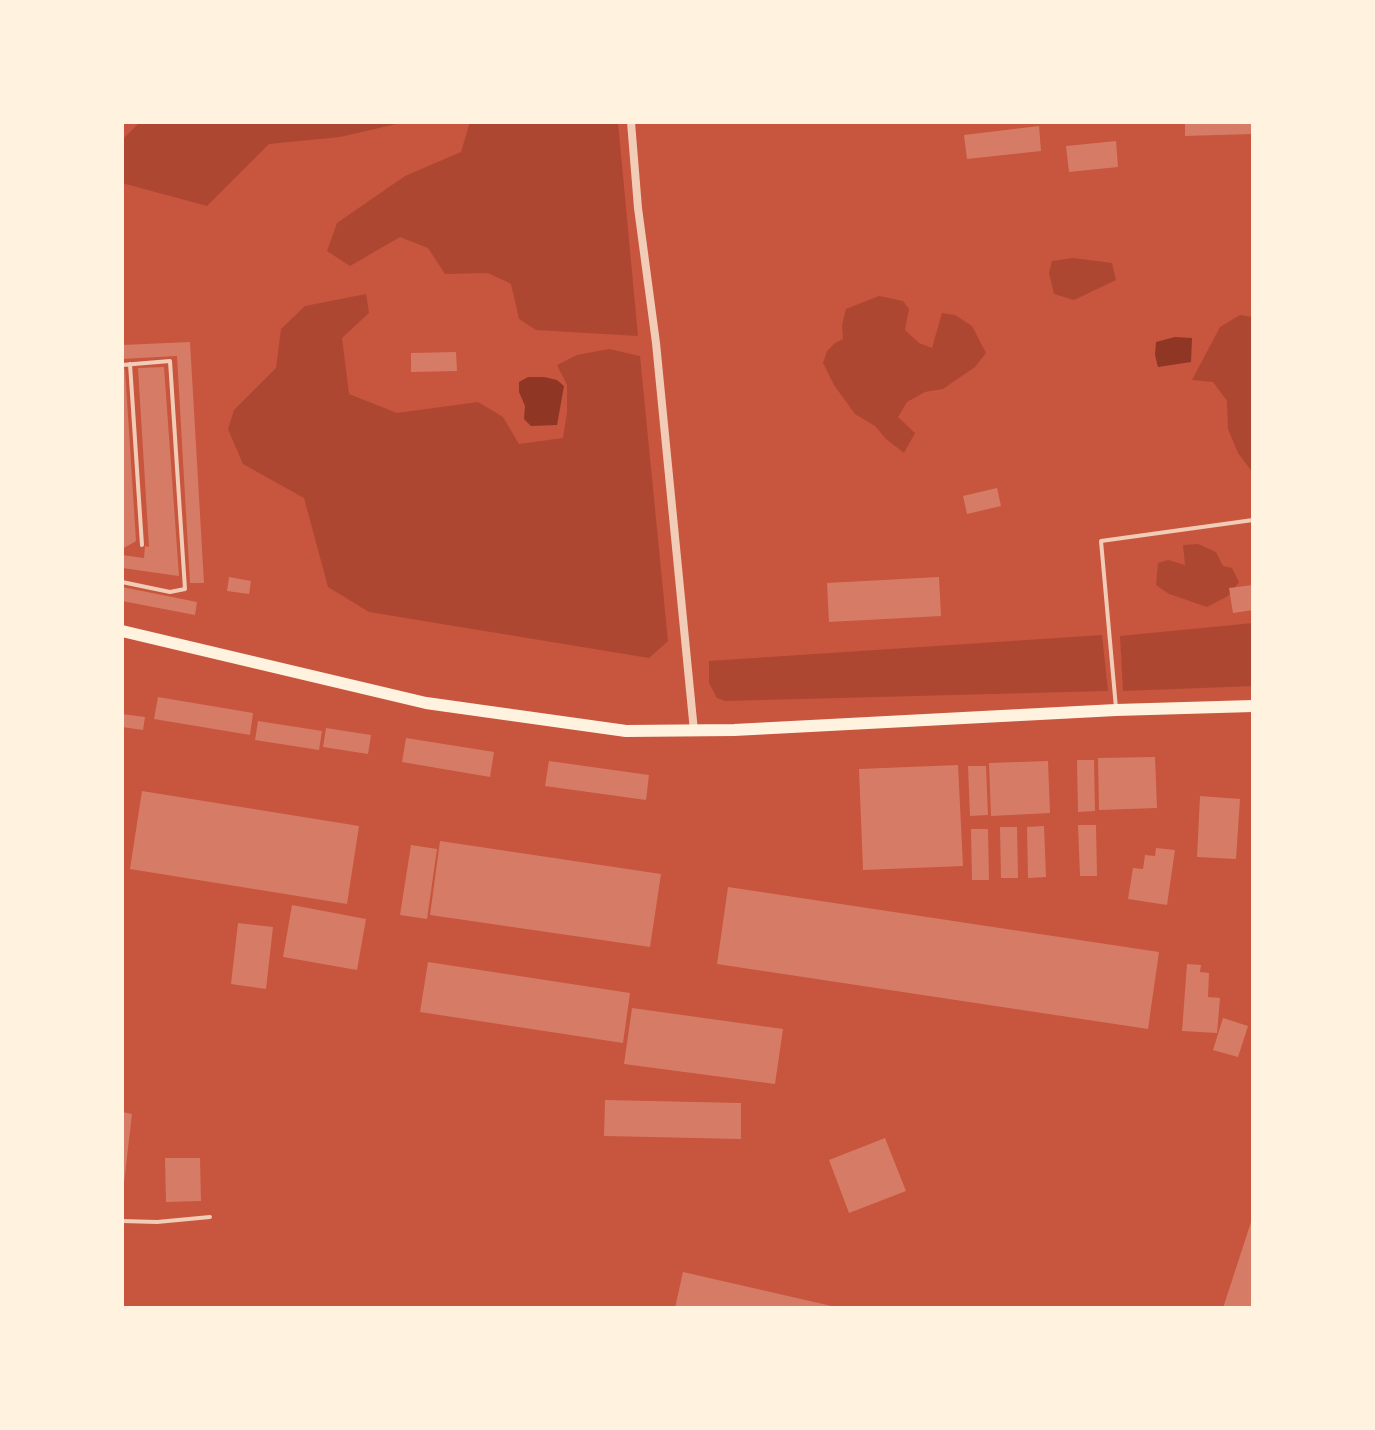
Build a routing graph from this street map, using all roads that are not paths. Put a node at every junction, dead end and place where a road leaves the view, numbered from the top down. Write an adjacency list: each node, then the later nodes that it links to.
1 (631, 122): 10 (street)
2 (130, 364): 3 (lane); 5 (lane); 6 (lane)
3 (122, 365)
4 (1253, 520): 9 (lane)
5 (142, 545)
6 (122, 582)
7 (122, 631): 10 (main road)
8 (1253, 706): 9 (main road)
9 (1116, 710): 10 (main road)
10 (694, 731)
11 (210, 1217): 12 (lane)
12 (122, 1221)

